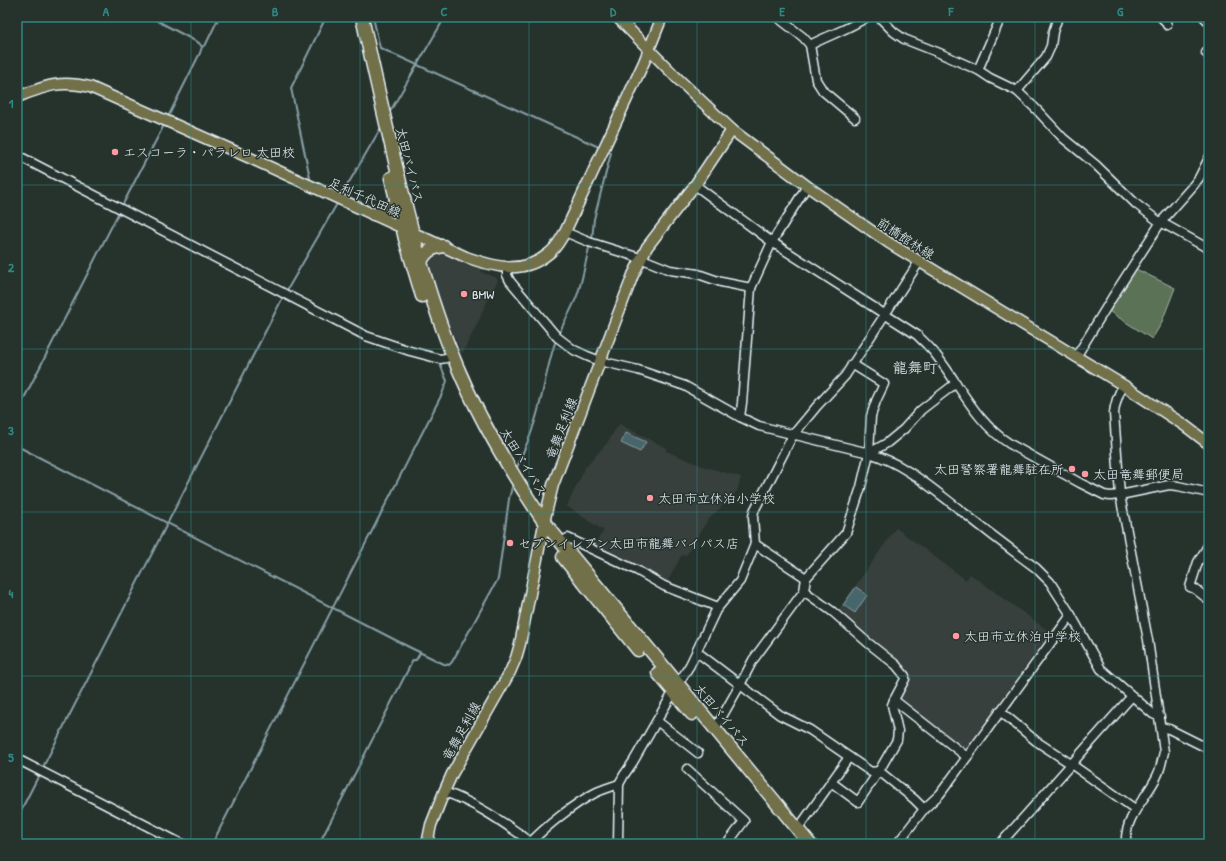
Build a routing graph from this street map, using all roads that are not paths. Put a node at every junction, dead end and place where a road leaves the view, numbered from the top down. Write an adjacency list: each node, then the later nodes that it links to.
1 (355, 17): 25 (highway, 太田バイパス)
2 (362, 17): 28 (highway, 太田バイパス)
3 (618, 17): 15 (main road, 前橋館林線)
4 (662, 17): 15 (main road, 足利千代田線)
5 (777, 17): 14 (street)
6 (867, 17): 14 (street)
7 (878, 17): 16 (street)
8 (1001, 17): 16 (street)
9 (1058, 17): 17 (street)
10 (1161, 17): 13 (street)
11 (1204, 17): 12 (street)
12 (1209, 22)
13 (1167, 25)
14 (810, 45): 19 (street)
15 (649, 49): 20 (main road, 前橋館林線); 29 (main road, 足利千代田線)
16 (978, 70): 17 (street)
17 (1017, 91): 27 (street)
18 (17, 97): 26 (main road, 足利千代田線)
19 (854, 118)
20 (732, 130): 23 (main road, 竜舞足利線); 24 (main road, 前橋館林線)
21 (17, 156): 40 (street)
22 (1209, 158): 27 (street)
23 (695, 185): 30 (street); 33 (main road, 竜舞足利線)
24 (807, 186): 30 (street); 35 (main road, 前橋館林線)
25 (396, 202): 26 (highway); 28 (highway, 太田バイパス)
26 (373, 214): 28 (main road, 足利千代田線)
27 (1161, 222): 32 (street); 39 (street)
28 (407, 230): 31 (main road, 足利千代田線); 34 (highway, 太田バイパス); 40 (highway, 太田バイパス)
29 (565, 232): 33 (street); 36 (main road, 足利千代田線)
30 (772, 242): 37 (street); 38 (street)
31 (443, 246): 34 (highway); 36 (main road, 足利千代田線)
32 (1208, 248)
33 (640, 258): 37 (street); 41 (main road, 竜舞足利線)
34 (421, 262): 51 (highway, 太田バイパス)
35 (919, 262): 38 (street); 39 (main road, 前橋館林線)
36 (507, 268): 41 (street)
37 (751, 288): 45 (street)
38 (884, 315): 42 (street); 43 (street)
39 (1076, 357): 44 (main road, 前橋館林線)
40 (446, 358): 51 (highway, 太田バイパス)
41 (600, 361): 45 (street); 51 (main road, 竜舞足利線)
42 (852, 364): 46 (street); 48 (street)
43 (956, 383): 48 (street); 50 (street)
44 (1123, 385): 47 (main road, 前橋館林線); 50 (street)
45 (740, 416): 46 (street)
46 (793, 435): 48 (street); 53 (street)
47 (1209, 444)
48 (869, 453): 55 (street); 59 (street)
49 (1209, 494): 50 (street)
50 (1120, 495): 66 (street)
51 (544, 526): 52 (highway, 太田バイパス); 62 (highway, 太田バイパス); 80 (main road, 竜舞足利線)
52 (561, 542): 58 (street); 62 (highway, 太田バイパス)
53 (755, 544): 55 (street); 58 (street)
54 (1209, 544): 57 (street)
55 (806, 578): 56 (street)
56 (804, 591): 61 (street); 64 (street)
57 (1209, 600)
58 (718, 607): 60 (street)
59 (1071, 615): 63 (street); 65 (street)
60 (697, 652): 61 (street); 62 (street)
61 (740, 685): 69 (street); 72 (street)
62 (675, 688): 67 (street); 69 (highway, 太田バイパス); 90 (highway, 太田バイパス)
63 (1132, 696): 66 (street); 75 (street)
64 (894, 700): 73 (street); 77 (street)
65 (1000, 712): 73 (street); 75 (street)
66 (1160, 717): 68 (street)
67 (657, 722): 71 (street); 79 (street)
68 (1161, 728): 70 (street); 82 (street)
69 (715, 729): 83 (highway, 太田バイパス)
70 (1209, 749)
71 (698, 753)
72 (849, 757): 77 (street); 78 (street)
73 (967, 757): 81 (street)
74 (17, 759): 86 (street)
75 (1071, 764): 82 (street); 93 (street)
76 (687, 769): 89 (street)
77 (879, 771): 78 (street); 81 (street)
78 (831, 782): 83 (street)
79 (619, 784): 85 (street); 88 (street)
80 (444, 792): 85 (street); 87 (main road, 竜舞足利線)
81 (924, 808): 92 (street)
82 (1136, 809): 84 (street)
83 (798, 829): 91 (highway, 太田バイパス)
84 (1126, 840): 94 (street)
85 (530, 843)
86 (182, 844)
87 (427, 844)
88 (618, 844)
89 (727, 844)
90 (800, 844)
91 (810, 844)
92 (897, 844)
93 (1000, 844)
94 (1120, 844)

